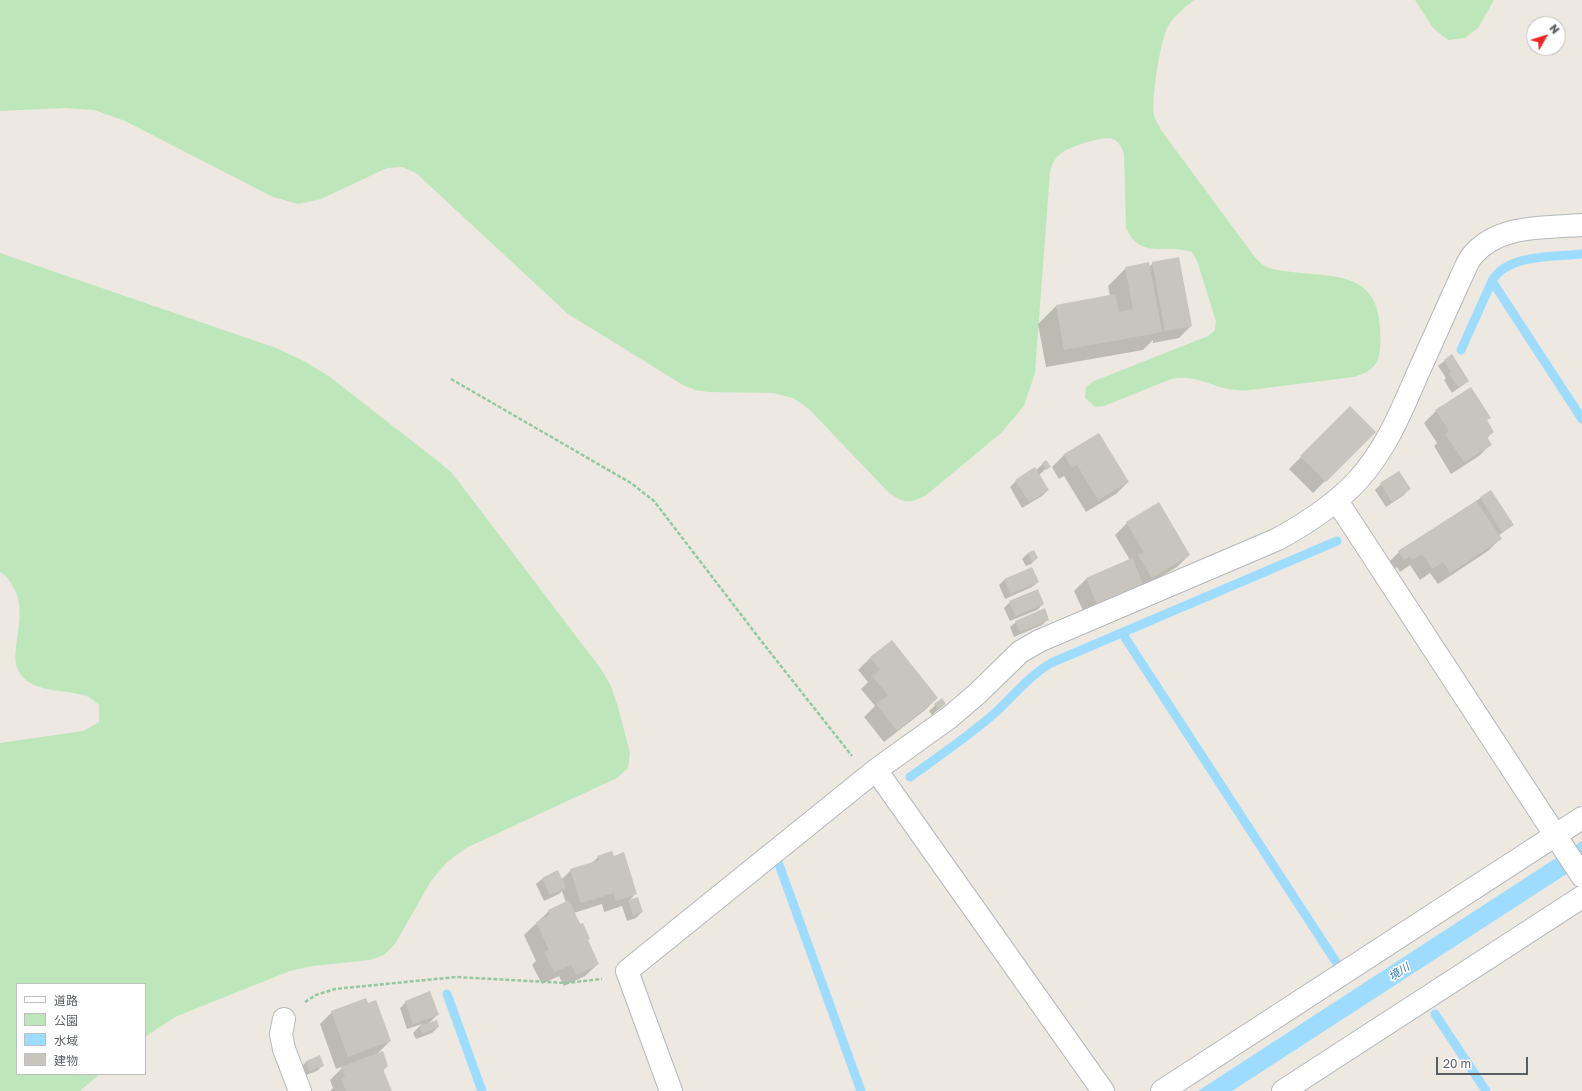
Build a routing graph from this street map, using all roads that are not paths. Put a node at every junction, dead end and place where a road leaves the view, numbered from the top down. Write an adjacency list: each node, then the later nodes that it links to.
1 (1582, 224): 2 (street)
2 (1337, 501): 3 (street); 5 (street)
3 (872, 773): 10 (street); 11 (street)
4 (1582, 818): 5 (street)
5 (1558, 840): 6 (street); 12 (street)
6 (1582, 876)
7 (1582, 897): 13 (street)
8 (284, 1019): 9 (street)
9 (300, 1091)
10 (671, 1091)
11 (1103, 1091)
12 (1162, 1091)
13 (1283, 1091)

